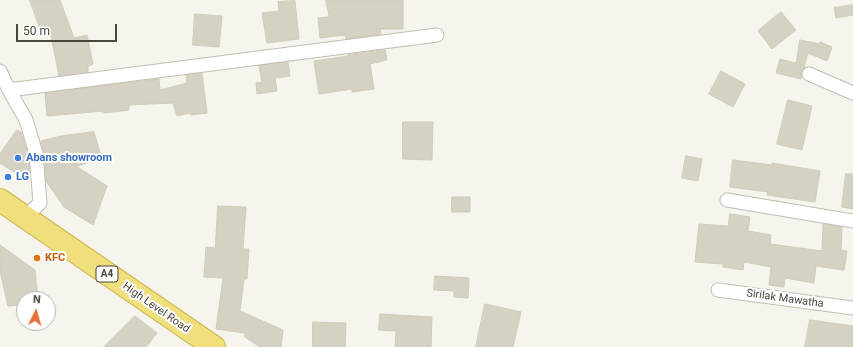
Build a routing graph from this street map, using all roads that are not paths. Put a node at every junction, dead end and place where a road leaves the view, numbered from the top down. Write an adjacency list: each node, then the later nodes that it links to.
1 (437, 35): 4 (street)
2 (0, 71): 4 (street)
3 (809, 74): 5 (street)
4 (8, 90): 9 (street)
5 (853, 93)
6 (0, 200): 9 (highway, High Level Road / A4)
7 (727, 200): 10 (street)
8 (0, 212): 13 (highway, High Level Road / A4)
9 (25, 217): 14 (highway, High Level Road / A4)
10 (853, 220)
11 (718, 290): 12 (street, Sirilak Mawatha)
12 (853, 308)
13 (198, 347)
14 (214, 347)

